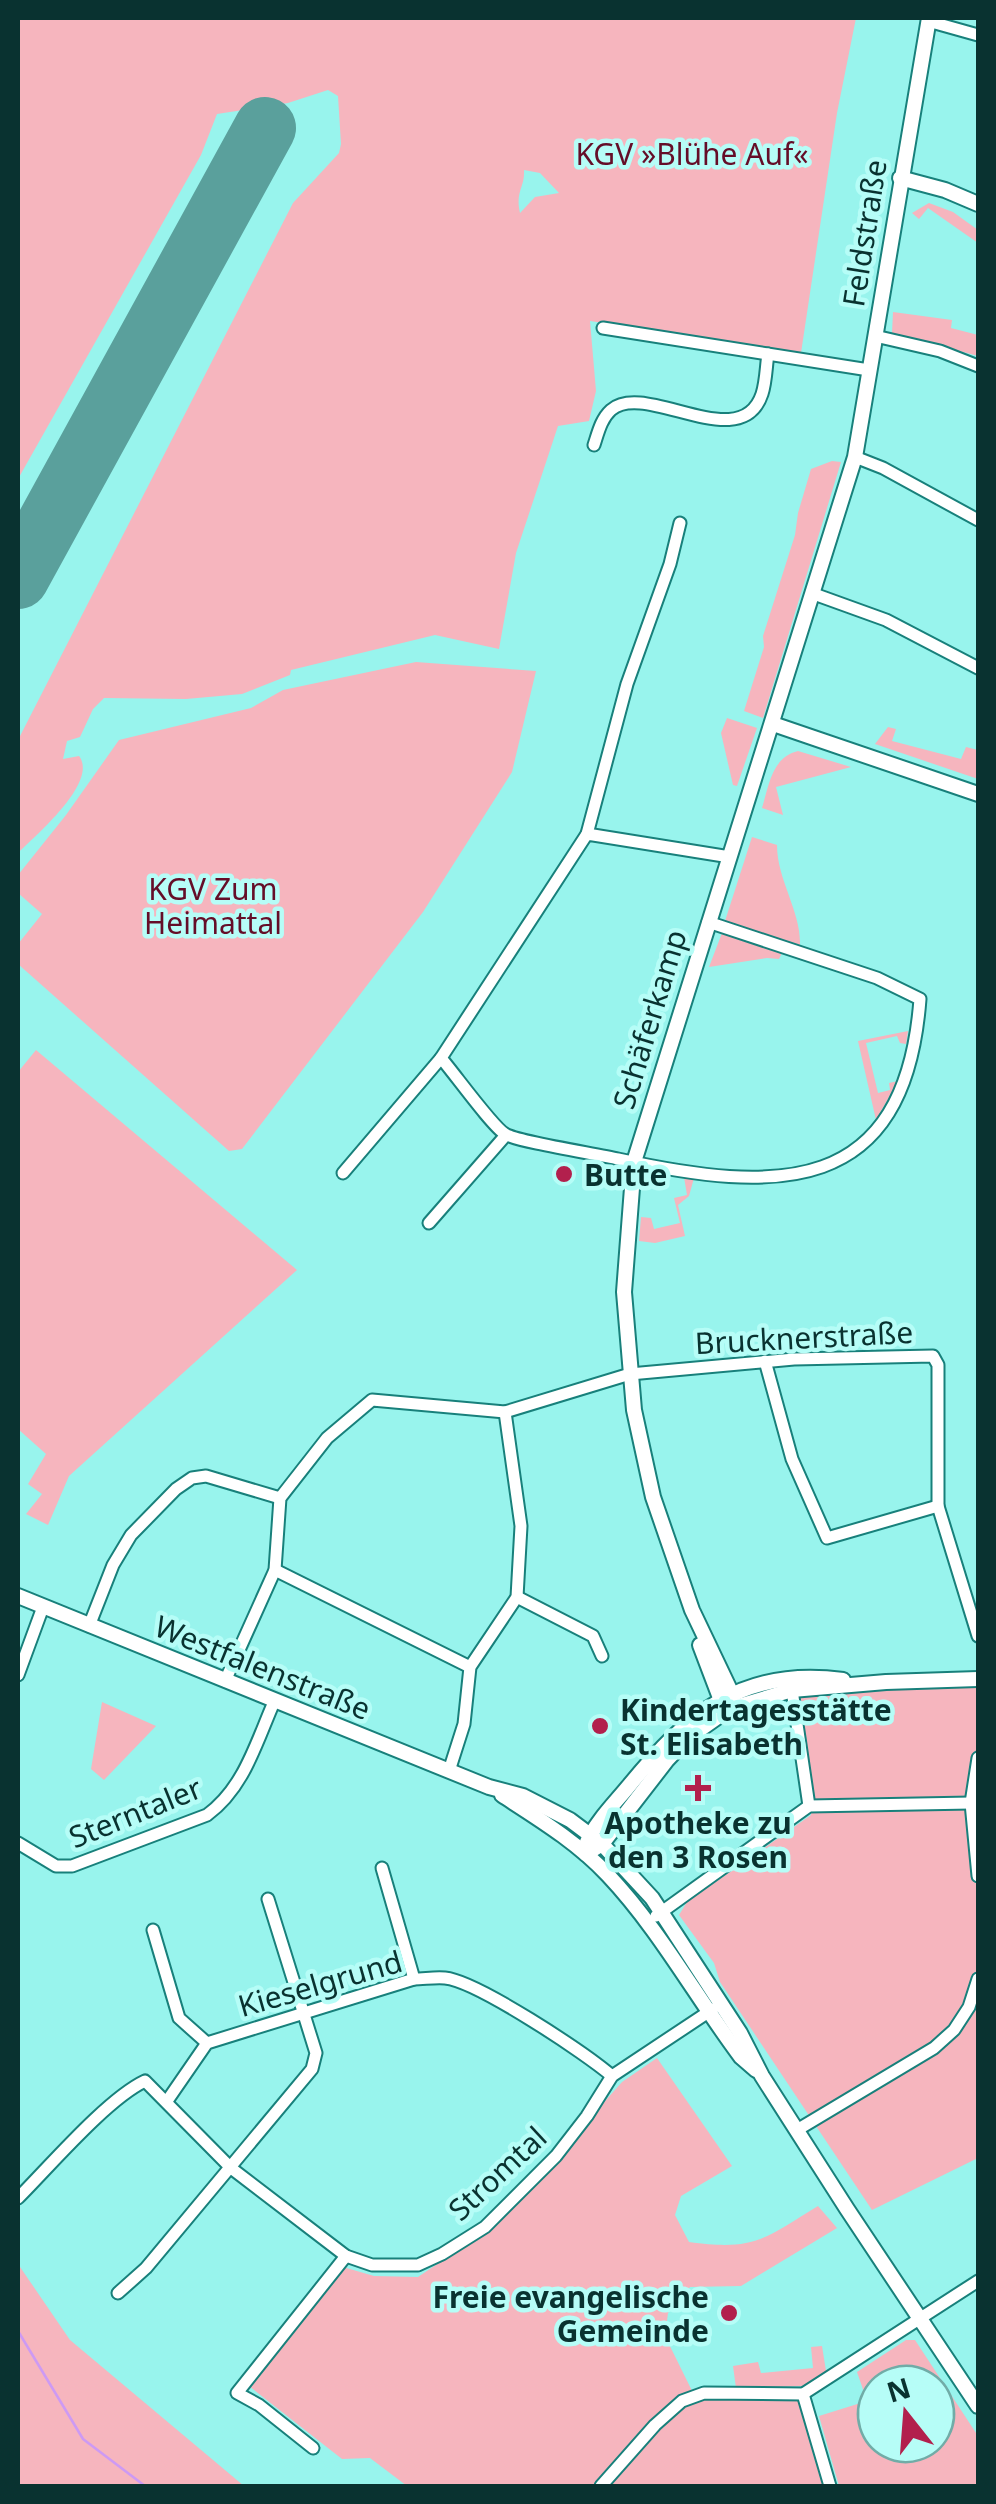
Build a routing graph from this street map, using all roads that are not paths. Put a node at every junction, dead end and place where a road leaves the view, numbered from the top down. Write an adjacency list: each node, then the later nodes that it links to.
1 (929, 19): 2 (street); 3 (street, Feldstraße)
2 (978, 35)
3 (900, 178): 4 (street); 6 (street, Feldstraße)
4 (978, 204)
5 (602, 328): 7 (street)
6 (874, 336): 8 (street); 9 (street, Feldstraße)
7 (768, 354): 9 (street); 10 (street)
8 (978, 366)
9 (870, 370): 11 (street, Feldstraße)
10 (594, 446)
11 (855, 457): 12 (street); 14 (street, Schäferkamp)
12 (978, 520)
13 (680, 523): 18 (street)
14 (814, 594): 15 (street); 16 (street, Schäferkamp)
15 (978, 668)
16 (773, 724): 17 (street); 19 (street, Schäferkamp)
17 (978, 794)
18 (587, 834): 19 (street); 21 (street)
19 (730, 857): 20 (street, Schäferkamp)
20 (708, 922): 23 (street, Schäferkamp); 23 (street)
21 (441, 1058): 22 (street); 24 (street)
22 (506, 1134): 23 (street); 25 (street)
23 (634, 1162): 27 (street, Schäferkamp)
24 (343, 1174)
25 (429, 1224)
26 (765, 1361): 27 (street, Brucknerstraße); 30 (street); 30 (street, Brucknerstraße)
27 (630, 1374): 28 (street, Brucknerstraße); 44 (street, Schäferkamp)
28 (505, 1412): 29 (street); 33 (street)
29 (280, 1498): 31 (street); 35 (street)
30 (938, 1506): 36 (street, Brucknerstraße)
31 (275, 1570): 38 (street); 41 (street)
32 (18, 1596): 34 (street, Westfalenstraße)
33 (517, 1597): 37 (street); 38 (street)
34 (42, 1607): 35 (street, Westfalenstraße); 39 (street)
35 (89, 1626): 41 (street, Westfalenstraße)
36 (978, 1636)
37 (602, 1656)
38 (470, 1666): 47 (street)
39 (18, 1675)
40 (978, 1679): 42 (street)
41 (224, 1681): 45 (street, Westfalenstraße)
42 (858, 1684): 43 (street); 44 (street)
43 (792, 1692): 44 (street); 50 (street)
44 (726, 1701): 51 (street)
45 (274, 1702): 47 (street, Westfalenstraße); 52 (street, Sterntaler)
46 (978, 1758): 49 (street)
47 (450, 1770): 48 (street, Westfalenstraße)
48 (489, 1786): 51 (street, Westfalenstraße); 53 (street, Westfalenstraße)
49 (971, 1803): 50 (street); 55 (street)
50 (809, 1806): 57 (street)
51 (596, 1839): 53 (street); 57 (street, Westfalenstraße)
52 (18, 1844)
53 (586, 1854): 58 (street, Westfalenstraße)
54 (382, 1868): 60 (street)
55 (978, 1876)
56 (268, 1898): 63 (street)
57 (662, 1912): 58 (street); 62 (street, Westfalenstraße)
58 (648, 1922): 62 (street, Westfalenstraße)
59 (154, 1930): 64 (street)
60 (414, 1979): 63 (street, Kieselgrund); 65 (street, Kieselgrund)
61 (978, 1980): 67 (street)
62 (714, 2008): 65 (street, Stromtal); 67 (street)
63 (304, 2012): 64 (street, Kieselgrund); 68 (street)
64 (207, 2043): 66 (street, Kieselgrund)
65 (612, 2076): 70 (street, Stromtal)
66 (167, 2101): 68 (street, Stromtal); 69 (street, Stromtal)
67 (797, 2130): 73 (street)
68 (231, 2168): 70 (street, Stromtal); 72 (street)
69 (18, 2198)
70 (346, 2256): 76 (street)
71 (978, 2281): 73 (street)
72 (118, 2294)
73 (919, 2318): 74 (street); 75 (street)
74 (803, 2394): 77 (street); 78 (street)
75 (978, 2406)
76 (313, 2448)
77 (601, 2486)
78 (830, 2486)

